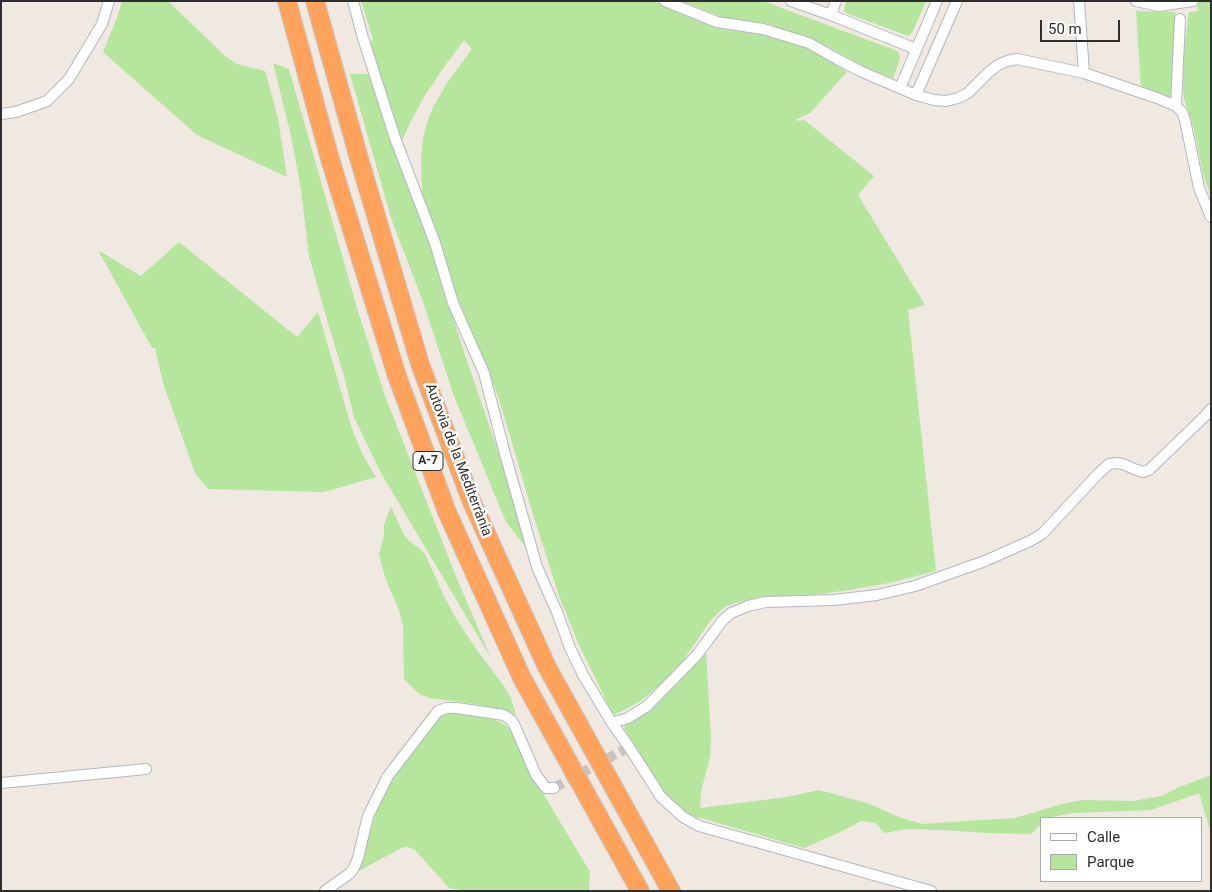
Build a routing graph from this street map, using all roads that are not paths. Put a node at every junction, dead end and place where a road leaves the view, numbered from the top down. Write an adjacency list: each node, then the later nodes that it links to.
1 (109, 1): 20 (street)
2 (287, 1): 28 (highway, Autovia de la Mediterrània / A-7)
3 (315, 1): 29 (highway, Autovia de la Mediterrània / A-7)
4 (353, 1): 23 (street)
5 (665, 1): 17 (street)
6 (791, 1): 13 (street)
7 (836, 1): 13 (street)
8 (937, 1): 15 (street)
9 (957, 1): 18 (street)
10 (1079, 1): 16 (street)
11 (1136, 1): 12 (street)
12 (1193, 2)
13 (831, 15): 15 (street)
14 (1180, 19): 19 (street)
15 (916, 48): 17 (street)
16 (1084, 73): 18 (street); 19 (street)
17 (900, 88): 18 (street)
18 (916, 95)
19 (1176, 106): 21 (street)
20 (1, 114)
21 (1211, 217)
22 (1211, 409): 23 (street)
23 (612, 723): 30 (street)
24 (146, 769): 25 (street)
25 (1, 782)
26 (554, 788): 27 (street)
27 (325, 891)
28 (640, 891)
29 (671, 891)
30 (931, 891)

